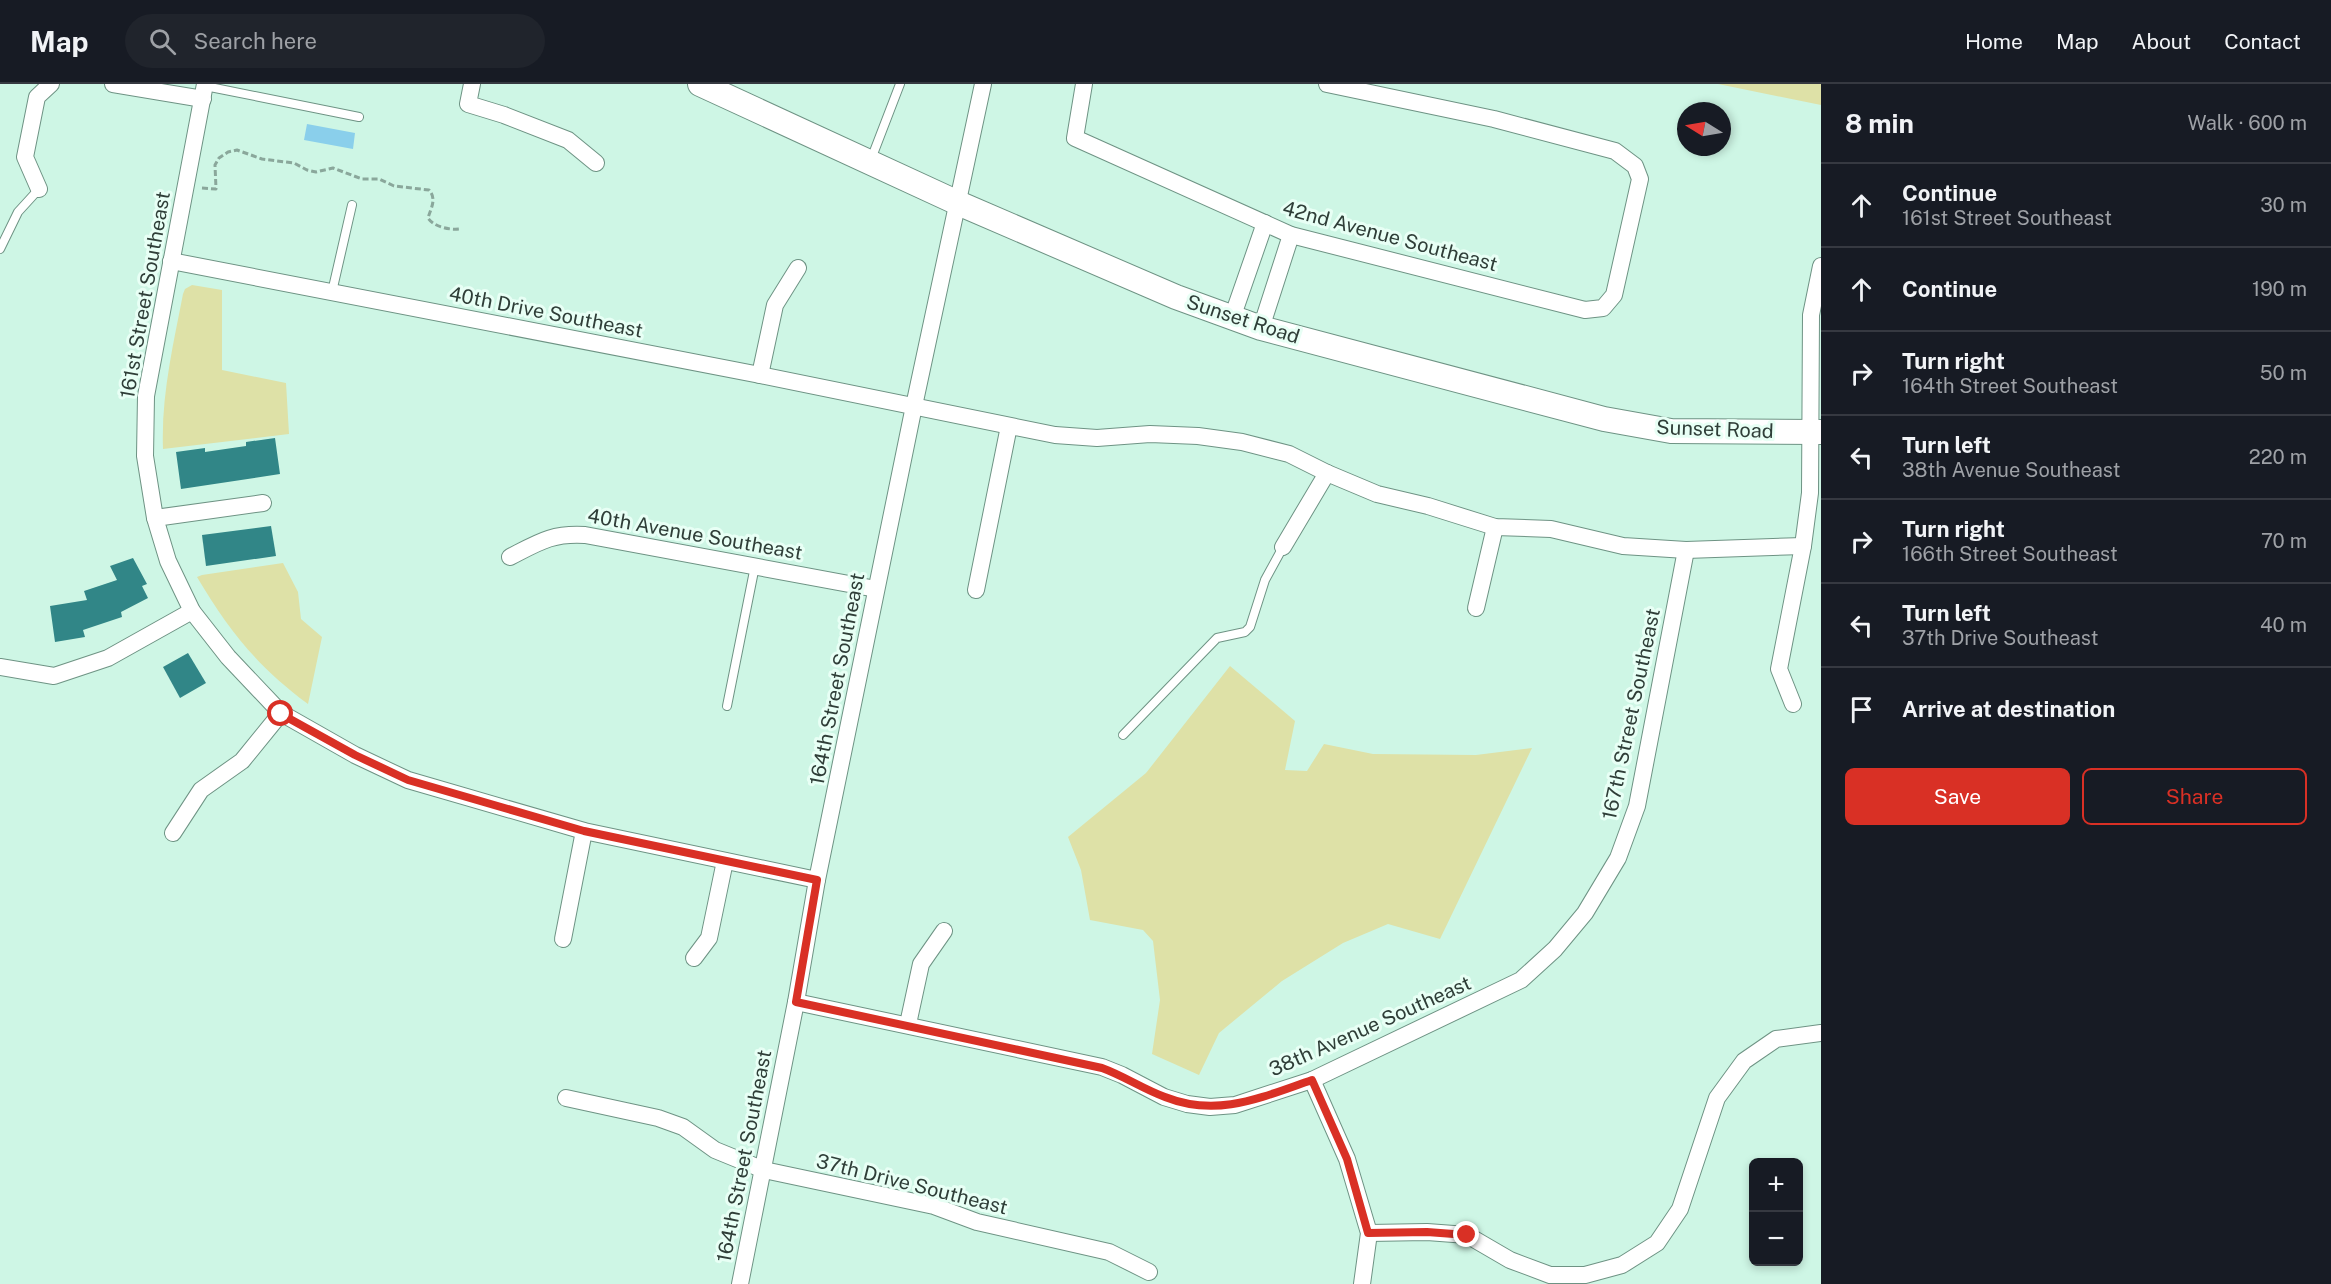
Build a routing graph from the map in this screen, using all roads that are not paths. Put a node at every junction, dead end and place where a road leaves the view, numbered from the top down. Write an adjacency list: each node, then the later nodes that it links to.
1 (51, 84): 14 (street)
2 (113, 84): 10 (street)
3 (472, 84): 13 (street)
4 (700, 84): 9 (street, Sunset Road)
5 (900, 84): 12 (lane)
6 (983, 84): 15 (street, 164th Street Southeast)
7 (1084, 84): 17 (street, 42nd Avenue Southeast)
8 (1327, 84): 18 (street, 42nd Avenue Southeast)
9 (725, 89): 12 (street, Sunset Road)
10 (204, 90): 11 (lane); 20 (street, 161st Street Southeast)
11 (359, 117)
12 (870, 162): 15 (street, Sunset Road)
13 (596, 163)
14 (39, 189): 19 (lane)
15 (958, 203): 24 (street, Sunset Road); 27 (street, 164th Street Southeast)
16 (352, 205): 23 (lane)
17 (1265, 223): 18 (street, 42nd Avenue Southeast); 24 (street)
18 (1292, 235): 25 (street)
19 (0, 249)
20 (171, 261): 23 (street, 40th Drive Southeast); 32 (street, 161st Street Southeast)
21 (1821, 266): 29 (street)
22 (798, 268): 26 (street)
23 (332, 292): 26 (street, 40th Drive Southeast)
24 (1232, 318): 25 (street, Sunset Road)
25 (1260, 328): 29 (street, Sunset Road)
26 (760, 375): 27 (street, 40th Drive Southeast)
27 (914, 406): 28 (street, 40th Drive Southeast); 39 (street, 164th Street Southeast)
28 (1009, 426): 30 (street, 40th Drive Southeast); 40 (street)
29 (1816, 431): 34 (street)
30 (1327, 473): 33 (street, 40th Drive Southeast); 35 (street)
31 (263, 503): 32 (street)
32 (155, 518): 42 (street, 161st Street Southeast)
33 (1495, 527): 36 (street, 40th Drive Southeast); 41 (street)
34 (1803, 546): 36 (street, 40th Drive Southeast); 44 (street)
35 (1283, 547): 47 (lane)
36 (1686, 550): 52 (street, 167th Street Southeast)
37 (510, 557): 38 (street, 40th Avenue Southeast)
38 (755, 566): 39 (street, 40th Avenue Southeast); 45 (lane)
39 (876, 589): 51 (street, 164th Street Southeast)
40 (976, 590)
41 (1476, 608)
42 (192, 611): 43 (street); 46 (street, 161st Street Southeast)
43 (0, 668)
44 (1793, 704)
45 (727, 706)
46 (281, 714): 48 (street, 161st Street Southeast); 49 (street)
47 (1123, 735)
48 (584, 831): 50 (street, 161st Street Southeast); 54 (street)
49 (173, 833)
50 (725, 861): 51 (street, 161st Street Southeast); 55 (street)
51 (817, 880): 56 (street, 164th Street Southeast)
52 (1585, 913): 59 (street, 38th Avenue Southeast)
53 (945, 931): 57 (street)
54 (563, 939)
55 (694, 958)
56 (796, 1002): 57 (street, 38th Avenue Southeast); 61 (street, 164th Street Southeast)
57 (908, 1024): 59 (street, 38th Avenue Southeast)
58 (1816, 1033): 62 (street)
59 (1312, 1080): 62 (street)
60 (566, 1098): 61 (street, 37th Drive Southeast)
61 (764, 1170): 63 (street, 37th Drive Southeast); 64 (street, 164th Street Southeast)
62 (1368, 1233): 65 (street)
63 (1149, 1272)
64 (741, 1284)
65 (1362, 1284)

